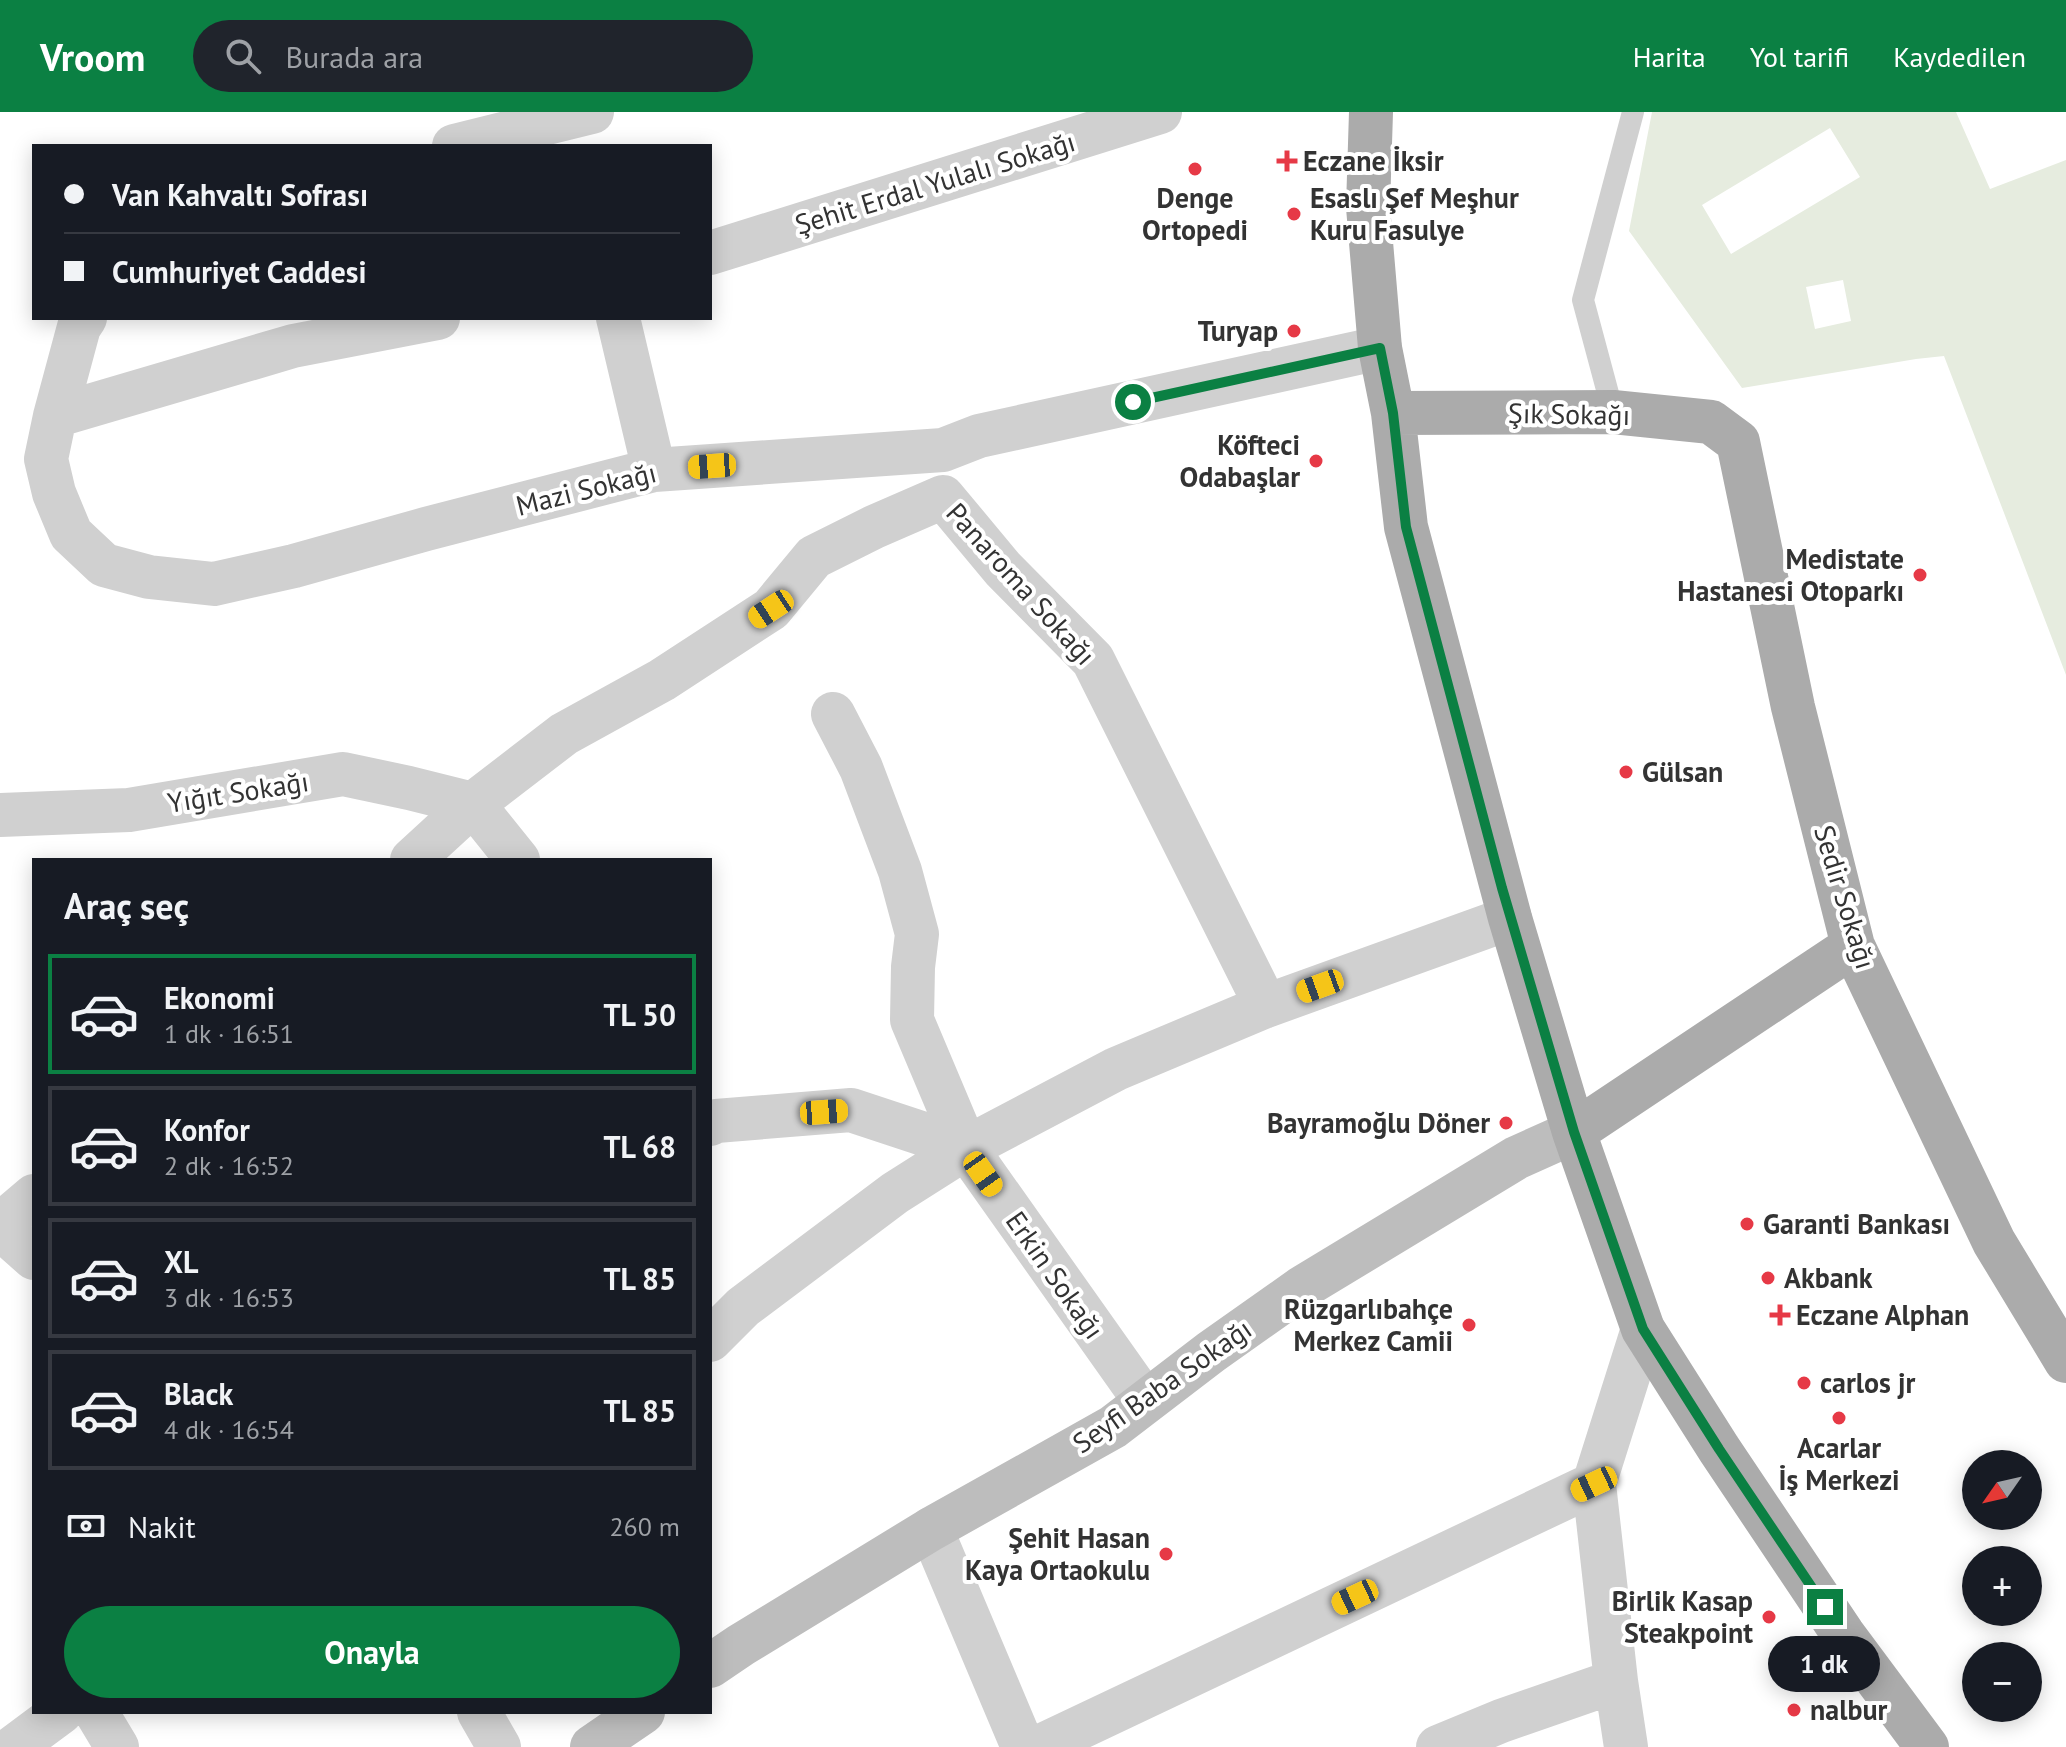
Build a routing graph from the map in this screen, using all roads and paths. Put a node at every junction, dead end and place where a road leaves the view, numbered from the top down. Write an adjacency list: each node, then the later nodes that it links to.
1 (592, 112): 5 (street)
2 (1160, 112): 6 (street, Şehit Erdal Yulalı Sokağı)
3 (1371, 112): 10 (main road)
4 (1633, 112): 11 (lane)
5 (462, 144)
6 (712, 252)
7 (84, 320): 13 (street, Mazi Sokağı)
8 (428, 320): 13 (street)
9 (618, 320): 16 (street)
10 (1380, 348): 12 (main road); 15 (street, Mazi Sokağı)
11 (1613, 412): 12 (main road, Şık Sokağı); 14 (main road, Şık Sokağı)
12 (1393, 413): 23 (main road)
13 (55, 416): 16 (street, Mazi Sokağı)
14 (1738, 442): 24 (main road, Sedir Sokağı)
15 (943, 450): 16 (street, Mazi Sokağı); 17 (street)
16 (654, 470)
17 (943, 497): 19 (street, Panaroma Sokağı); 25 (street, Panaroma Sokağı)
18 (833, 714): 28 (street, Erkin Sokağı)
19 (473, 804): 20 (street, Yığıt Sokağı); 21 (street, Panaroma Sokağı); 22 (street)
20 (0, 815)
21 (414, 858)
22 (516, 858)
23 (1510, 918): 25 (street); 27 (main road)
24 (1853, 946): 27 (main road); 34 (main road, Sedir Sokağı)
25 (1266, 1006): 28 (street)
26 (712, 1120): 28 (street)
27 (1574, 1132): 32 (main road); 35 (street, Seyfi Baba Sokağı)
28 (966, 1148): 33 (street); 35 (street, Erkin Sokağı)
29 (32, 1198): 30 (street)
30 (0, 1226): 31 (street)
31 (32, 1256)
32 (1643, 1329): 36 (street); 52 (main road)
33 (712, 1338)
34 (2066, 1361)
35 (1145, 1401): 37 (street, Seyfi Baba Sokağı)
36 (1594, 1484): 39 (street); 49 (street)
37 (931, 1529): 38 (street, Seyfi Baba Sokağı); 48 (street)
38 (712, 1665)
39 (1616, 1681): 50 (street); 51 (street)
40 (58, 1714): 44 (street)
41 (97, 1714): 45 (street)
42 (480, 1714): 46 (street)
43 (640, 1714): 47 (street)
44 (14, 1747)
45 (117, 1747)
46 (499, 1747)
47 (592, 1747)
48 (1023, 1747)
49 (1039, 1747)
50 (1438, 1747)
51 (1626, 1747)
52 (1927, 1747)

